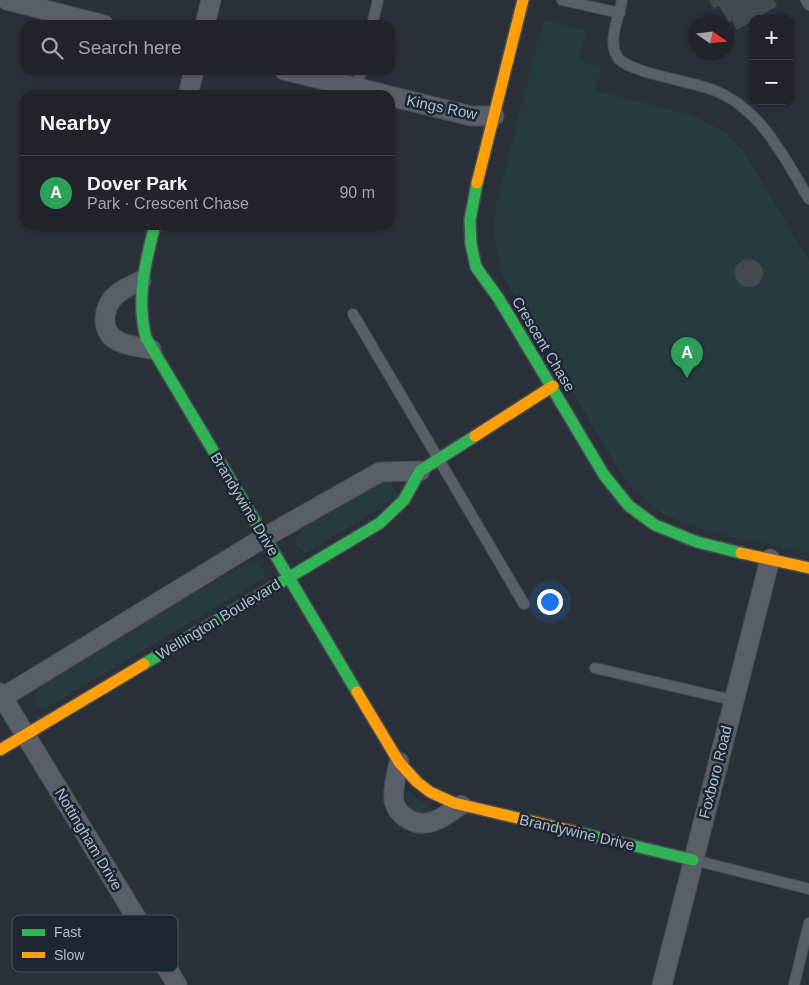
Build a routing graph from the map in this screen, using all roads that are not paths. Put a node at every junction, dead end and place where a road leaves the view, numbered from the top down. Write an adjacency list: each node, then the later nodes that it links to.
1 (7, 0): 10 (street)
2 (211, 0): 11 (street)
3 (378, 0): 12 (lane)
4 (522, 0): 19 (street, Crescent Chase)
5 (562, 0): 9 (lane)
6 (622, 0): 9 (lane)
7 (806, 0): 8 (lane)
8 (809, 5)
9 (620, 13): 20 (lane)
10 (85, 20)
11 (206, 20)
12 (373, 20)
13 (193, 75): 16 (street)
14 (310, 75): 15 (street, Kings Row)
15 (358, 84): 17 (street, Kings Row)
16 (189, 90)
17 (374, 90)
18 (395, 97): 19 (street, Kings Row)
19 (494, 116): 25 (street, Crescent Chase)
20 (809, 199)
21 (154, 230): 22 (street, Brandywine Drive)
22 (142, 281): 24 (street, Brandywine Drive); 24 (street)
23 (353, 314): 26 (lane)
24 (151, 349): 28 (street, Brandywine Drive)
25 (553, 386): 26 (street, Wellington Boulevard); 29 (street, Crescent Chase)
26 (438, 459): 27 (street, Wellington Boulevard); 32 (lane)
27 (420, 471): 28 (street); 31 (street, Wellington Boulevard)
28 (265, 538): 31 (street, Brandywine Drive); 34 (street)
29 (770, 558): 30 (street, Crescent Chase); 35 (street, Foxboro Road)
30 (809, 568)
31 (288, 576): 36 (street, Wellington Boulevard); 38 (street, Brandywine Drive)
32 (524, 604)
33 (595, 668): 35 (lane)
34 (1, 696): 36 (street, Nottingham Drive)
35 (732, 700): 40 (street, Foxboro Road)
36 (26, 736): 37 (street, Wellington Boulevard); 42 (street, Nottingham Drive)
37 (0, 750)
38 (399, 762): 39 (street, Brandywine Drive); 39 (street)
39 (461, 805): 40 (street, Brandywine Drive)
40 (693, 860): 41 (lane); 46 (street, Foxboro Road)
41 (809, 889)
42 (135, 915)
43 (809, 923): 47 (lane)
44 (169, 972): 45 (street, Nottingham Drive)
45 (177, 985)
46 (662, 985)
47 (794, 985)

